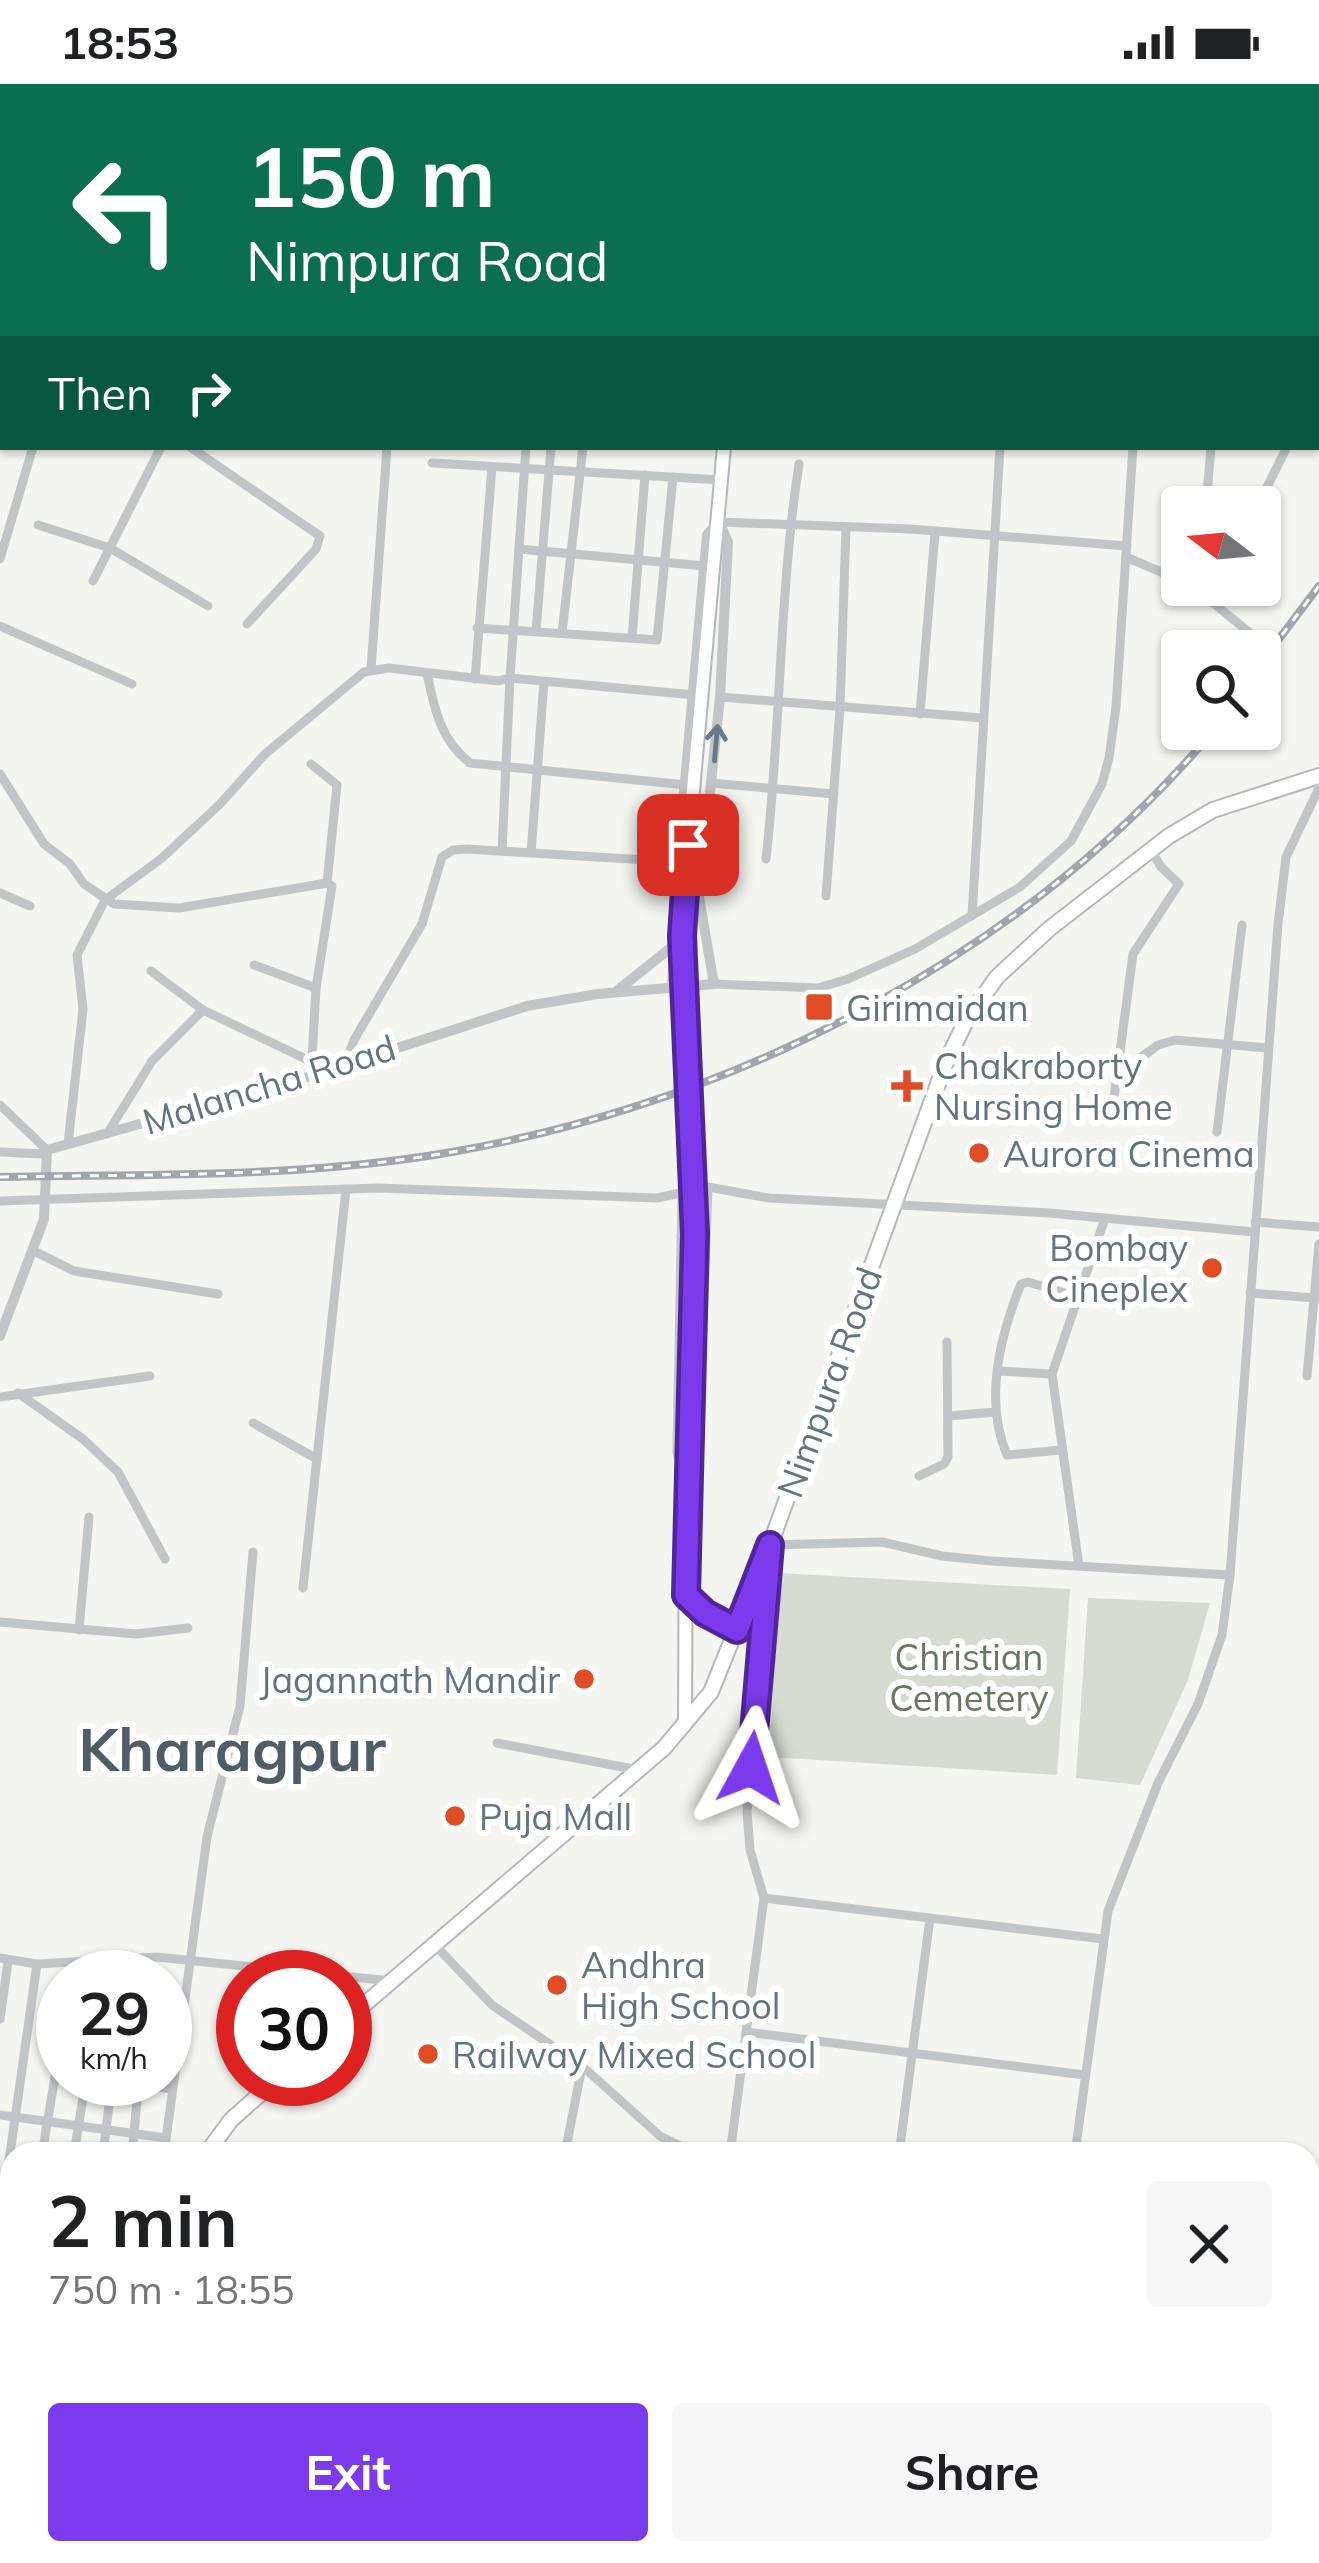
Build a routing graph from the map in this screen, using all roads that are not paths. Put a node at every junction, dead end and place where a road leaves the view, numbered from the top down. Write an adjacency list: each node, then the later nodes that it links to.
1 (32, 450): 35 (street)
2 (159, 450): 30 (street)
3 (194, 450): 43 (street)
4 (386, 450): 51 (street)
5 (526, 450): 16 (street)
6 (551, 450): 17 (street)
7 (583, 450): 18 (street)
8 (724, 450): 21 (main road)
9 (1000, 450): 29 (street)
10 (1133, 450): 33 (street)
11 (1211, 450): 22 (street)
12 (1286, 450): 23 (street)
13 (432, 463): 15 (street)
14 (799, 464): 25 (street)
15 (492, 467): 16 (street); 45 (street)
16 (524, 469): 17 (street); 31 (street)
17 (550, 470): 18 (street); 32 (street)
18 (580, 472): 19 (street); 34 (street)
19 (645, 475): 20 (street); 36 (street)
20 (673, 477): 21 (street); 37 (street)
21 (721, 480): 24 (main road)
22 (1208, 486)
23 (1268, 486)
24 (719, 522): 25 (street); 38 (street); 58 (street); 135 (main road, bridge)
25 (790, 524): 27 (street); 59 (street)
26 (38, 525): 30 (street)
27 (846, 526): 28 (street); 60 (street)
28 (935, 532): 29 (street); 61 (street)
29 (994, 537): 33 (street); 62 (street)
30 (110, 548): 40 (street); 41 (street)
31 (519, 549): 32 (street); 46 (street)
32 (544, 551): 34 (street); 48 (street)
33 (1126, 551): 39 (street); 83 (street)
34 (570, 553): 36 (street); 49 (street)
35 (0, 559)
36 (639, 559): 37 (street); 50 (street)
37 (664, 561): 38 (street); 50 (street)
38 (705, 566): 57 (street)
39 (1161, 570)
40 (93, 581)
41 (208, 606)
42 (1219, 606): 47 (street)
43 (248, 624)
44 (0, 626): 56 (street)
45 (477, 628): 46 (street); 54 (street)
46 (515, 630): 48 (street); 53 (street)
47 (1247, 630)
48 (536, 631): 49 (street)
49 (562, 633): 50 (street)
50 (632, 638)
51 (371, 669): 52 (street); 81 (street)
52 (427, 673): 54 (street); 64 (street)
53 (509, 678): 54 (street); 55 (street); 64 (street)
54 (475, 679)
55 (544, 682): 57 (street); 65 (street)
56 (132, 683)
57 (695, 695): 69 (street)
58 (720, 697): 59 (street); 68 (street, one-way to 58)
59 (779, 704): 60 (street); 70 (street)
60 (840, 708): 61 (street); 72 (street)
61 (920, 714): 62 (street)
62 (983, 718): 83 (street)
63 (311, 764): 78 (street)
64 (507, 769): 65 (street); 74 (street)
65 (537, 772): 69 (street); 75 (street)
66 (0, 774): 81 (street)
67 (1319, 776): 73 (main road, Nimpura Road)
68 (712, 783): 70 (street); 88 (street)
69 (686, 785): 77 (street)
70 (774, 788): 72 (street); 76 (street)
71 (1319, 788): 94 (street)
72 (834, 794): 80 (street)
73 (1151, 850): 98 (street); 111 (main road, Nimpura Road)
74 (502, 851): 75 (street); 96 (street)
75 (531, 853): 77 (street)
76 (766, 859)
77 (678, 862): 85 (street)
78 (327, 883): 81 (street); 90 (street)
79 (0, 893): 82 (street)
80 (826, 896)
81 (105, 900): 103 (street)
82 (30, 906)
83 (972, 916): 88 (street)
84 (1242, 926): 93 (street)
85 (674, 946): 89 (street); 91 (street)
86 (254, 965): 90 (street)
87 (151, 971): 92 (street)
88 (714, 984): 89 (street, Malancha Road)
89 (672, 987): 91 (street, Malancha Road)
90 (316, 988): 95 (street)
91 (616, 992): 96 (street, Malancha Road)
92 (203, 1010): 95 (street); 102 (street)
93 (1228, 1044): 94 (street); 98 (street); 101 (street)
94 (1268, 1048): 113 (street)
95 (310, 1061): 97 (street)
96 (345, 1064): 97 (street, Malancha Road)
97 (311, 1076): 102 (street, Malancha Road)
98 (1117, 1076): 100 (street)
99 (0, 1105): 105 (street)
100 (1113, 1105)
101 (1217, 1132)
102 (106, 1134): 103 (street, Malancha Road)
103 (68, 1144): 105 (street, Malancha Road)
104 (0, 1152): 105 (street)
105 (45, 1152): 109 (street)
106 (708, 1187): 108 (street); 111 (street); 135 (street)
107 (346, 1190): 108 (street); 109 (street); 133 (street)
108 (682, 1195): 135 (street)
109 (46, 1199): 110 (street); 116 (street)
110 (0, 1201)
111 (893, 1207): 112 (street); 137 (main road, Nimpura Road)
112 (1105, 1218): 113 (street); 119 (street)
113 (1255, 1227): 114 (street); 117 (street)
114 (1319, 1227)
115 (1319, 1244): 120 (street)
116 (32, 1250): 118 (street); 121 (street)
117 (1250, 1293): 120 (street); 141 (street)
118 (218, 1294)
119 (1078, 1297): 123 (street); 124 (street)
120 (1317, 1298): 126 (street)
121 (0, 1336)
122 (947, 1342): 130 (street)
123 (999, 1371): 124 (street); 129 (street)
124 (1052, 1374): 132 (street)
125 (150, 1376): 127 (street)
126 (1307, 1376)
127 (18, 1394): 128 (street); 139 (street)
128 (0, 1397)
129 (996, 1412): 130 (street); 132 (street)
130 (948, 1416): 134 (street)
131 (253, 1423): 133 (street)
132 (1061, 1450): 140 (street)
133 (317, 1459): 142 (street)
134 (919, 1476)
135 (686, 1500): 143 (main road)
136 (89, 1517): 146 (street)
137 (770, 1545): 140 (street); 147 (main road, Nimpura Road); 151 (street)
138 (253, 1552): 155 (street)
139 (165, 1559)
140 (1078, 1566): 141 (street)
141 (1230, 1575): 153 (street)
142 (303, 1588)
143 (686, 1595): 147 (main road); 148 (main road)
144 (0, 1622): 146 (street)
145 (188, 1628): 146 (street)
146 (79, 1630)
147 (737, 1630): 148 (main road, Nimpura Road)
148 (685, 1725): 150 (main road, Nimpura Road)
149 (497, 1744): 150 (street)
150 (638, 1770): 154 (main road, Nimpura Road)
151 (764, 1898): 152 (street); 163 (street)
152 (930, 1918): 153 (street); 164 (street)
153 (1103, 1940): 166 (street)
154 (434, 1944): 160 (main road, Nimpura Road); 165 (street)
155 (190, 1950)
156 (4, 1960): 158 (street); 162 (street)
157 (192, 1960): 160 (street)
158 (36, 1964)
159 (36, 1971): 174 (street)
160 (391, 1981): 161 (main road, Nimpura Road)
161 (372, 1997)
162 (0, 2019)
163 (746, 2032): 164 (street); 189 (street)
164 (912, 2051): 166 (street); 190 (street)
165 (582, 2066): 187 (street); 188 (street)
166 (1085, 2075): 191 (street)
167 (50, 2106): 175 (street)
168 (81, 2106): 176 (street)
169 (106, 2106): 177 (street)
170 (136, 2106): 178 (street)
171 (170, 2106): 179 (street)
172 (247, 2106): 186 (main road)
173 (0, 2115): 174 (street)
174 (15, 2117): 175 (street); 180 (street)
175 (48, 2122): 176 (street); 181 (street)
176 (78, 2126): 177 (street); 182 (street)
177 (106, 2130): 178 (street); 183 (street)
178 (134, 2134): 179 (street); 184 (street)
179 (166, 2138): 185 (street)
180 (10, 2142)
181 (44, 2142)
182 (76, 2142)
183 (105, 2142)
184 (133, 2142)
185 (166, 2142)
186 (215, 2142)
187 (567, 2142)
188 (672, 2142)
189 (732, 2142)
190 (901, 2142)
191 (1077, 2142)

